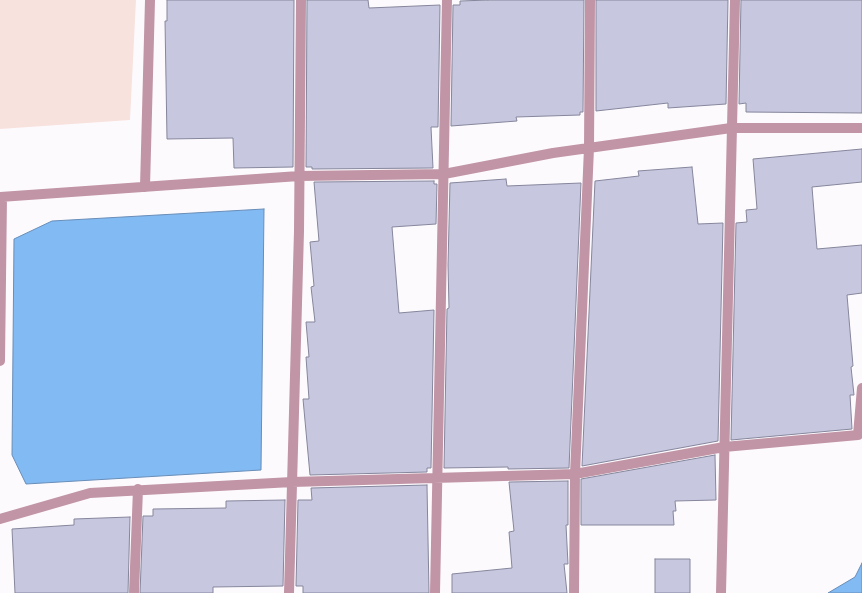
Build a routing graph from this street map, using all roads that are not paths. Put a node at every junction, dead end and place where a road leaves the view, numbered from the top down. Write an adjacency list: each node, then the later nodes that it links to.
1 (150, 0): 11 (street)
2 (301, 0): 10 (street)
3 (447, 0): 9 (street)
4 (590, 0): 8 (street)
5 (735, 0): 6 (street)
6 (731, 128): 7 (street); 8 (street); 15 (street)
7 (862, 128)
8 (589, 148): 9 (street); 16 (street)
9 (444, 174): 10 (street); 17 (street)
10 (299, 176): 11 (street); 18 (street)
11 (145, 187): 12 (street)
12 (1, 197): 13 (street)
13 (0, 361)
14 (862, 388): 15 (street)
15 (724, 447): 16 (street); 25 (street)
16 (575, 474): 17 (street); 24 (street)
17 (439, 477): 18 (street); 23 (street)
18 (292, 482): 19 (street); 22 (street)
19 (138, 489): 20 (street); 21 (street)
20 (0, 519)
21 (134, 593)
22 (289, 593)
23 (435, 593)
24 (574, 593)
25 (721, 593)

